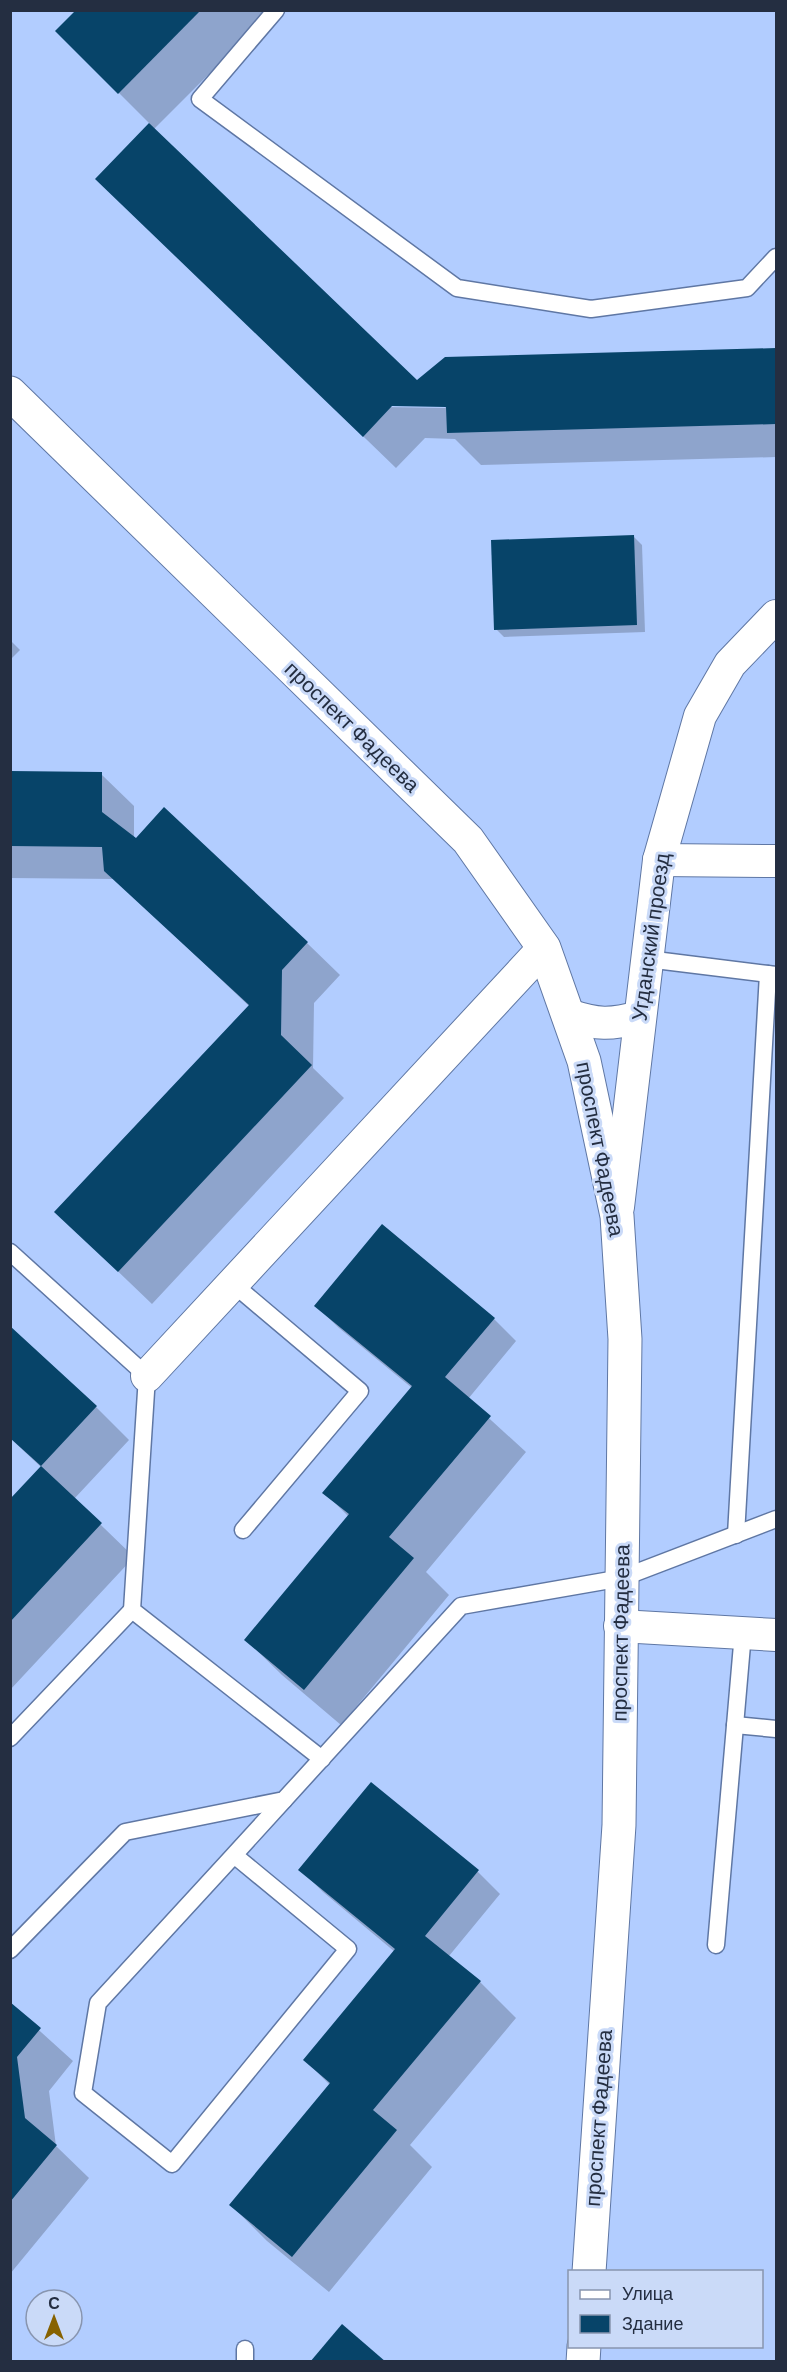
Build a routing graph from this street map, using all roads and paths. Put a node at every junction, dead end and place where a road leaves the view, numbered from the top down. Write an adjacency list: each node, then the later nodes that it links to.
1 (276, 10): 2 (lane)
2 (777, 257)
3 (10, 393): 7 (street, проспект Фадеева)
4 (777, 616): 5 (street, Угданский проезд)
5 (659, 860): 6 (street); 8 (street, Угданский проезд)
6 (777, 861)
7 (544, 948): 10 (street, проспект Фадеева); 14 (street)
8 (647, 959): 9 (lane); 11 (street, Угданский проезд)
9 (772, 974): 18 (lane)
10 (567, 1015): 11 (street); 12 (street, проспект Фадеева)
11 (640, 1017): 12 (street, Угданский проезд)
12 (616, 1216): 19 (street, проспект Фадеева)
13 (10, 1252): 15 (lane)
14 (232, 1284): 15 (street); 17 (lane)
15 (147, 1376): 20 (lane)
16 (777, 1519): 18 (lane)
17 (243, 1530)
18 (736, 1535): 19 (lane)
19 (622, 1578): 21 (street, проспект Фадеева); 27 (lane)
20 (132, 1610): 26 (lane); 27 (lane)
21 (620, 1626): 22 (street); 32 (street, проспект Фадеева)
22 (743, 1633): 23 (street); 24 (lane)
23 (777, 1635)
24 (735, 1725): 25 (lane); 30 (lane)
25 (777, 1729)
26 (10, 1738)
27 (322, 1759): 28 (lane)
28 (284, 1800): 29 (lane); 31 (lane)
29 (234, 1855): 29 (lane)
30 (716, 1945)
31 (10, 1950)
32 (589, 2270)

